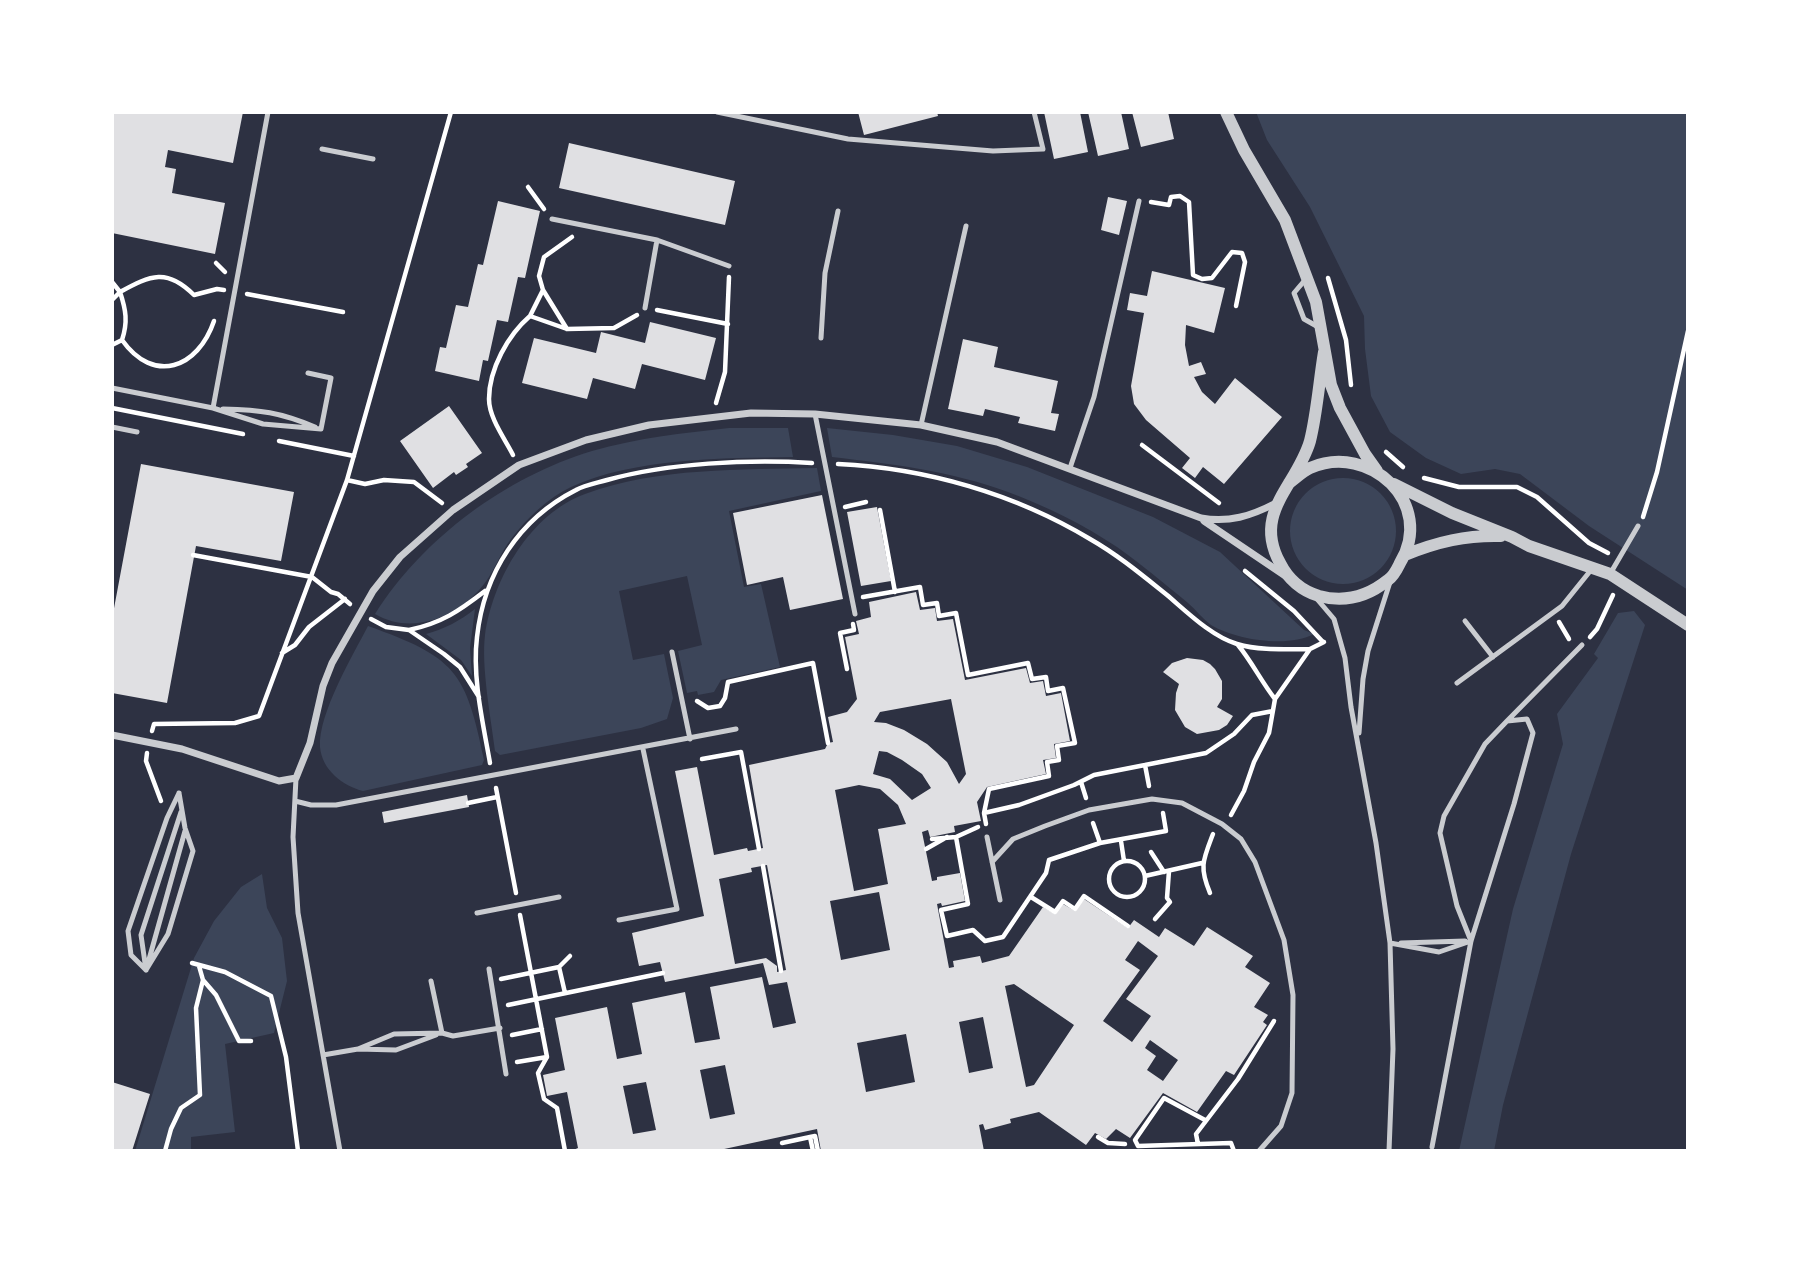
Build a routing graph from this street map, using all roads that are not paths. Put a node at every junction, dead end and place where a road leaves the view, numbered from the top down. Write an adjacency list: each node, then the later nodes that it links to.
1 (268, 112): 18 (lane)
2 (717, 112): 3 (lane)
3 (1034, 112)
4 (1226, 112): 15 (street)
5 (322, 149): 6 (lane)
6 (373, 159)
7 (1139, 201): 24 (lane)
8 (838, 211): 14 (lane)
9 (552, 219): 11 (lane)
10 (966, 226): 20 (lane)
11 (657, 240): 12 (lane); 13 (lane)
12 (729, 266)
13 (645, 308)
14 (821, 338)
15 (1324, 352): 25 (street); 27 (street)
16 (308, 373): 22 (lane)
17 (112, 387): 18 (lane)
18 (213, 408): 22 (lane); 22 (lane)
19 (815, 414): 20 (street); 38 (lane); 51 (street)
20 (921, 425): 24 (street)
21 (112, 427): 23 (lane)
22 (321, 429)
23 (137, 432)
24 (1070, 468): 29 (street)
25 (1378, 471): 26 (street); 27 (street)
26 (1391, 482): 31 (street); 32 (street)
27 (1289, 483): 28 (street)
28 (1276, 503): 29 (street); 36 (street)
29 (1200, 519): 36 (street)
30 (1638, 526): 34 (lane)
31 (1512, 537): 32 (street); 33 (street)
32 (1405, 555): 35 (street)
33 (1593, 567): 34 (street); 43 (lane)
34 (1609, 574): 40 (street)
35 (1392, 577): 37 (street); 49 (lane)
36 (1296, 584): 37 (street)
37 (1312, 594): 49 (lane)
38 (855, 614)
39 (1465, 621): 43 (lane)
40 (1688, 625)
41 (1582, 645): 45 (lane)
42 (672, 652): 48 (lane)
43 (1493, 657): 44 (lane)
44 (1457, 683)
45 (1507, 721): 61 (lane); 61 (lane)
46 (736, 729): 48 (lane)
47 (112, 735): 51 (street)
48 (690, 739): 50 (lane)
49 (1359, 743): 62 (lane)
50 (643, 749): 52 (lane); 60 (lane)
51 (296, 778): 52 (lane)
52 (295, 801): 69 (lane)
53 (182, 809): 54 (lane); 64 (lane); 64 (lane)
54 (186, 828): 64 (lane); 64 (lane)
55 (987, 837): 56 (lane)
56 (992, 862): 58 (lane); 73 (lane)
57 (559, 897): 59 (lane)
58 (1000, 900)
59 (477, 913)
60 (619, 920)
61 (1471, 941): 62 (lane); 62 (lane); 71 (lane)
62 (1390, 943): 74 (lane)
63 (489, 969): 66 (lane)
64 (146, 970)
65 (431, 981): 67 (lane)
66 (500, 1028): 67 (lane); 70 (lane)
67 (442, 1033): 68 (lane); 68 (lane)
68 (358, 1049): 69 (lane)
69 (323, 1055): 72 (lane)
70 (506, 1074)
71 (1432, 1147)
72 (340, 1151)
73 (1259, 1151)
74 (1389, 1151)

